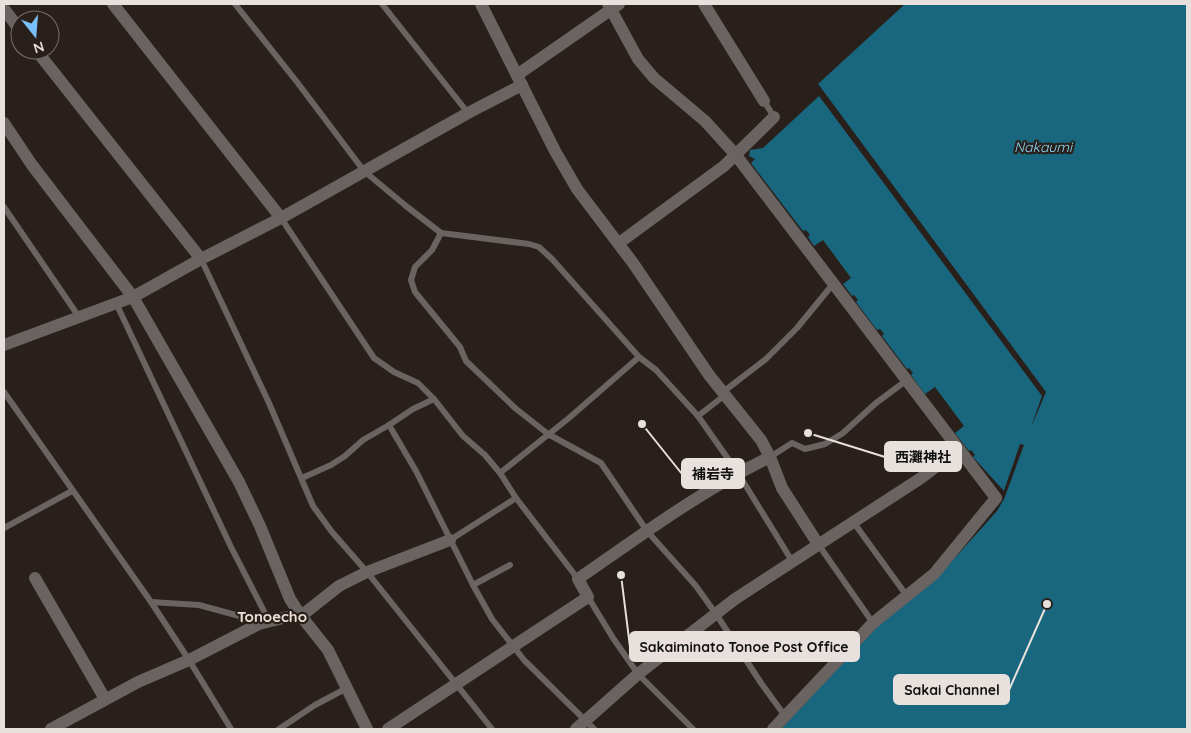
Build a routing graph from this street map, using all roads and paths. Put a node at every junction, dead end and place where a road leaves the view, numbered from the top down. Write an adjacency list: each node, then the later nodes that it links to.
1 (113, 4): 16 (street)
2 (235, 4): 14 (lane)
3 (382, 4): 10 (lane)
4 (481, 4): 8 (street)
5 (704, 4): 9 (street)
6 (612, 5): 8 (street); 13 (street)
7 (44, 60): 19 (street)
8 (520, 80): 10 (street); 18 (street)
9 (764, 101): 11 (lane)
10 (468, 113): 14 (street)
11 (774, 117): 13 (street)
12 (4, 123): 21 (street)
13 (735, 154): 18 (street); 20 (street)
14 (364, 171): 16 (street); 17 (lane)
15 (4, 207): 23 (lane)
16 (281, 218): 19 (street); 29 (lane)
17 (442, 233): 25 (lane); 32 (lane)
18 (619, 242): 28 (street)
19 (201, 259): 21 (street); 37 (lane)
20 (833, 284): 26 (street); 28 (lane)
21 (132, 297): 22 (street); 55 (street)
22 (116, 304): 23 (street); 56 (lane)
23 (79, 317): 24 (street)
24 (4, 345)
25 (639, 357): 30 (lane); 32 (lane)
26 (907, 380): 33 (street); 34 (lane)
27 (4, 392): 38 (lane)
28 (724, 394): 30 (lane); 34 (street)
29 (434, 399): 31 (lane); 35 (lane)
30 (698, 416): 36 (lane)
31 (389, 425): 37 (lane); 43 (lane)
32 (548, 434): 35 (lane); 42 (lane)
33 (958, 450): 40 (street); 51 (street)
34 (770, 457): 36 (street); 44 (street)
35 (500, 473): 39 (lane)
36 (738, 473): 42 (street); 45 (lane)
37 (302, 478): 47 (lane)
38 (72, 491): 41 (lane); 53 (lane)
39 (516, 498): 43 (lane); 49 (lane)
40 (854, 523): 44 (street); 51 (lane)
41 (4, 528)
42 (647, 531): 49 (street); 54 (lane)
43 (450, 540): 47 (street); 50 (lane)
44 (818, 544): 45 (street); 57 (lane)
45 (792, 561): 54 (street)
46 (510, 565): 50 (lane)
47 (366, 572): 55 (street); 61 (lane)
48 (36, 578): 63 (street)
49 (578, 579): 52 (street)
50 (473, 585): 58 (lane)
51 (907, 596): 57 (street)
52 (588, 597): 58 (street); 60 (lane)
53 (151, 602): 56 (lane); 59 (lane)
54 (716, 614): 60 (street); 64 (lane)
55 (301, 616): 56 (street); 62 (street)
56 (264, 623): 59 (street)
57 (873, 623): 64 (street)
58 (513, 646): 61 (street); 65 (lane)
59 (189, 660): 63 (street); 67 (lane)
60 (638, 674): 65 (street); 73 (lane)
61 (456, 683): 70 (street); 71 (lane)
62 (347, 688): 68 (lane); 69 (street)
63 (106, 699): 66 (street)
64 (785, 716): 74 (street)
65 (590, 725): 72 (street)
66 (51, 729)
67 (231, 729)
68 (279, 729)
69 (368, 729)
70 (388, 729)
71 (492, 729)
72 (576, 729)
73 (694, 729)
74 (773, 729)

